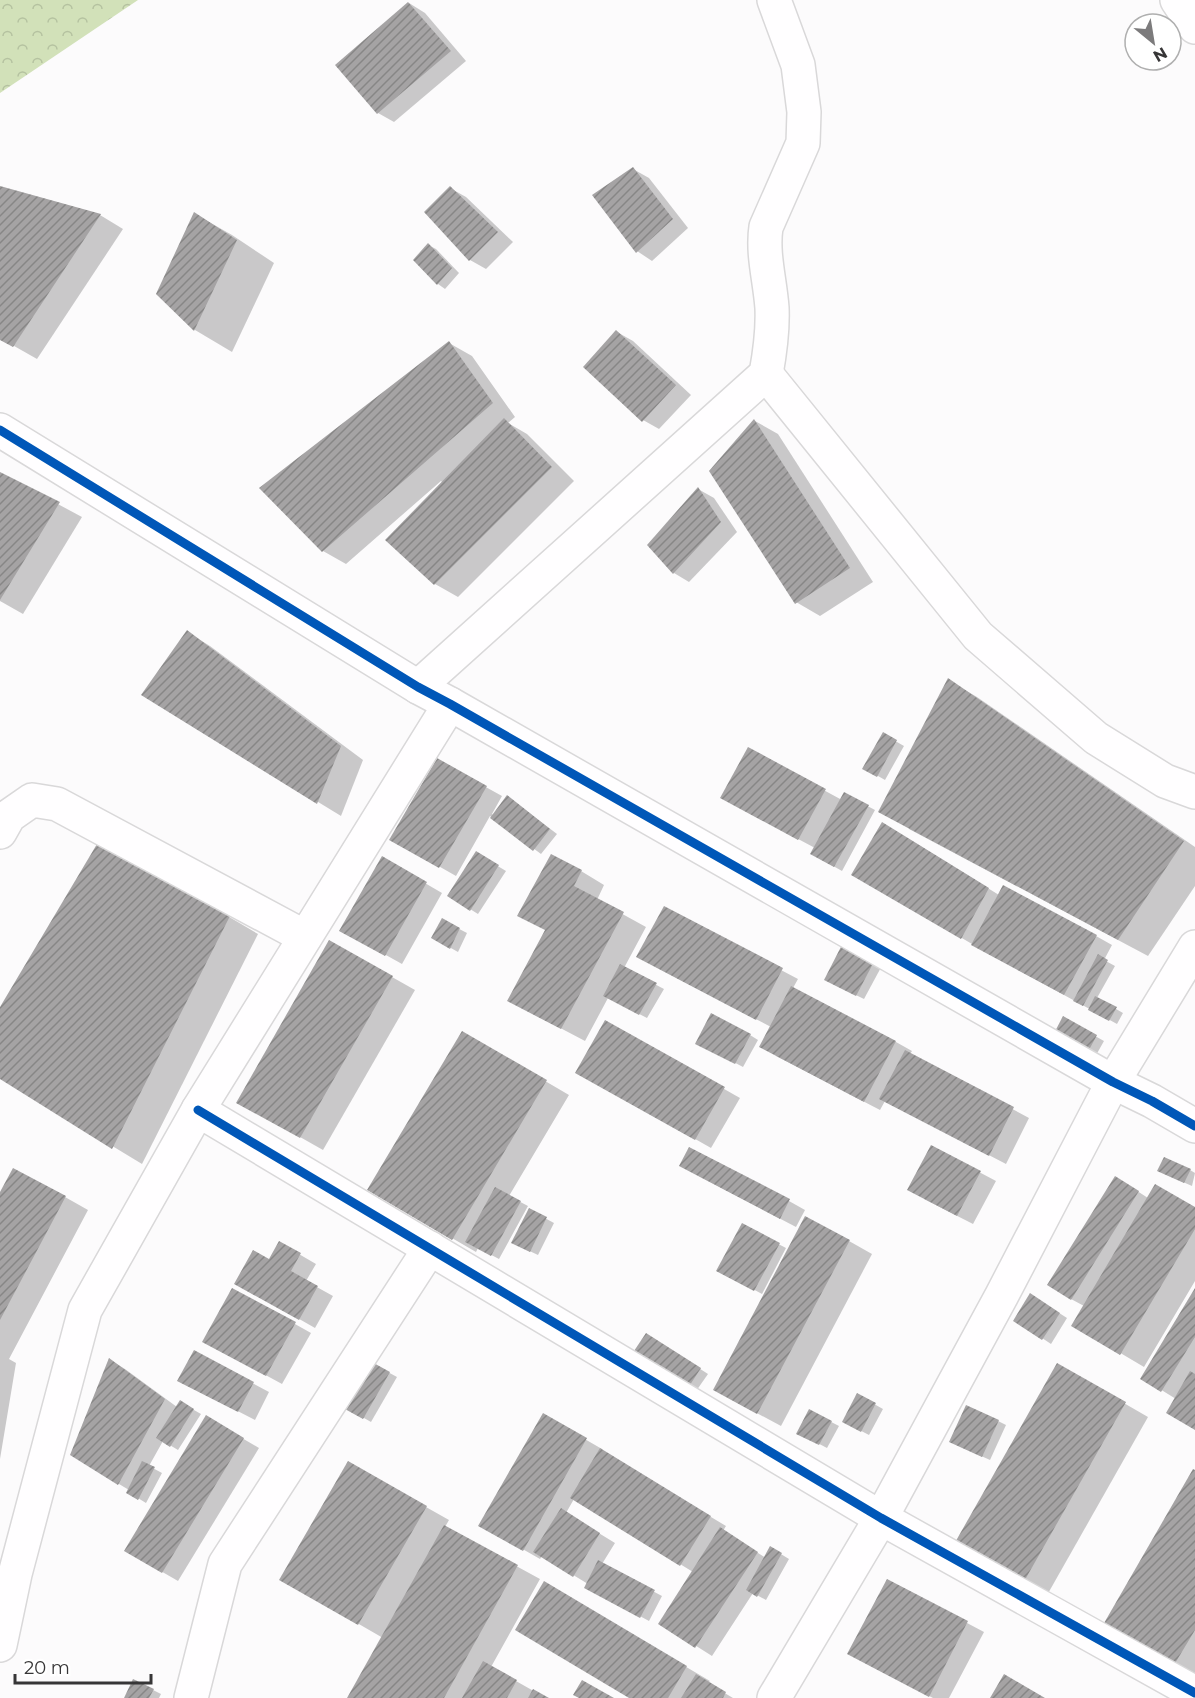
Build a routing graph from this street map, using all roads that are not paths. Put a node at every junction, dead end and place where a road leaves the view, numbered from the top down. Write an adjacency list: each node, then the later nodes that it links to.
1 (774, 0): 4 (street)
2 (1177, 0): 3 (street)
3 (1195, 27)
4 (766, 374): 6 (street); 8 (street)
5 (0, 430): 6 (street)
6 (418, 687): 7 (street)
7 (450, 704): 10 (street); 12 (street)
8 (1195, 792)
9 (0, 832): 10 (street)
10 (305, 937): 13 (street)
11 (1195, 947): 12 (street)
12 (1113, 1083): 14 (street); 16 (street)
13 (198, 1110): 15 (street); 17 (street)
14 (1195, 1126)
15 (430, 1248): 16 (street); 19 (street)
16 (881, 1518): 18 (street); 20 (street)
17 (0, 1645)
18 (1195, 1694)
19 (191, 1698)
20 (774, 1698)

